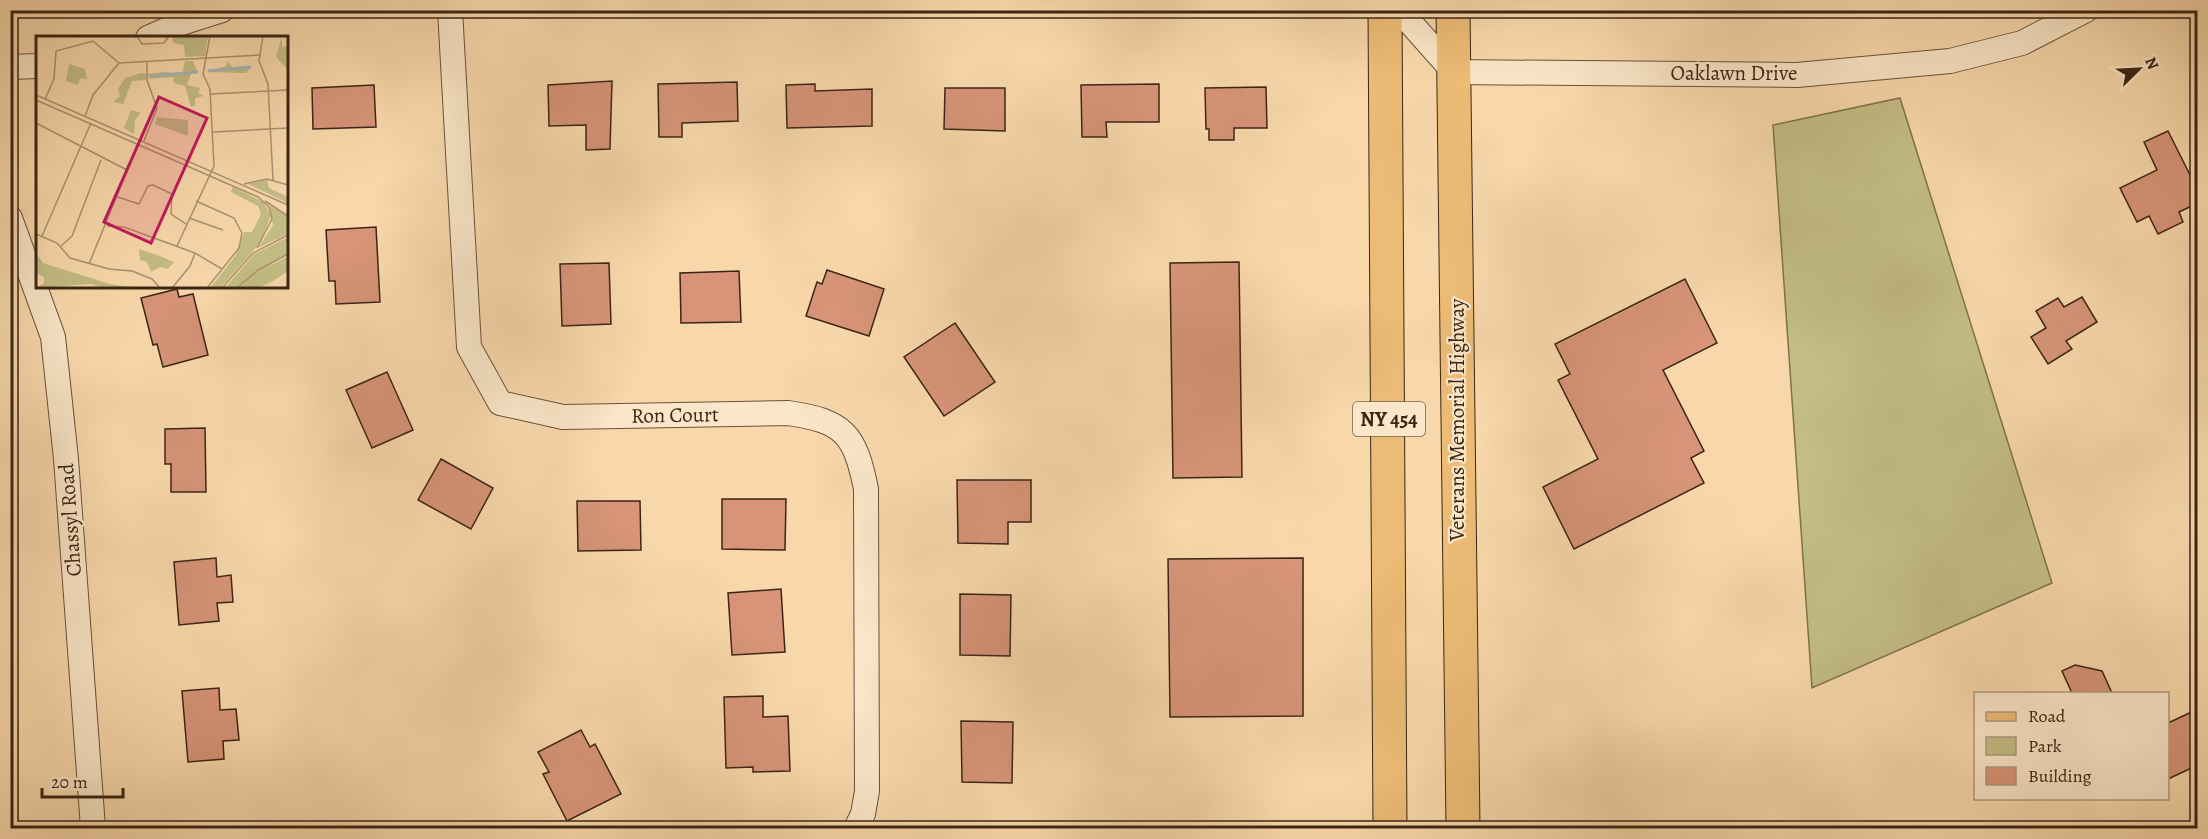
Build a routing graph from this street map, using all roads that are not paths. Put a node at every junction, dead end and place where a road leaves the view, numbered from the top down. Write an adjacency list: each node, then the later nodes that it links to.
1 (222, 10): 7 (street)
2 (450, 10): 13 (street, Ron Court)
3 (1385, 10): 14 (main road, NY 454)
4 (1400, 10): 10 (street)
5 (1453, 10): 10 (main road, Veterans Memorial Highway)
6 (2086, 10): 10 (street, Oaklawn Drive)
7 (152, 36)
8 (36, 66): 9 (street)
9 (10, 67)
10 (1454, 72): 15 (main road, Veterans Memorial Highway)
11 (10, 218): 12 (street, Chassyl Road)
12 (93, 828)
13 (856, 828)
14 (1390, 828)
15 (1463, 828)

